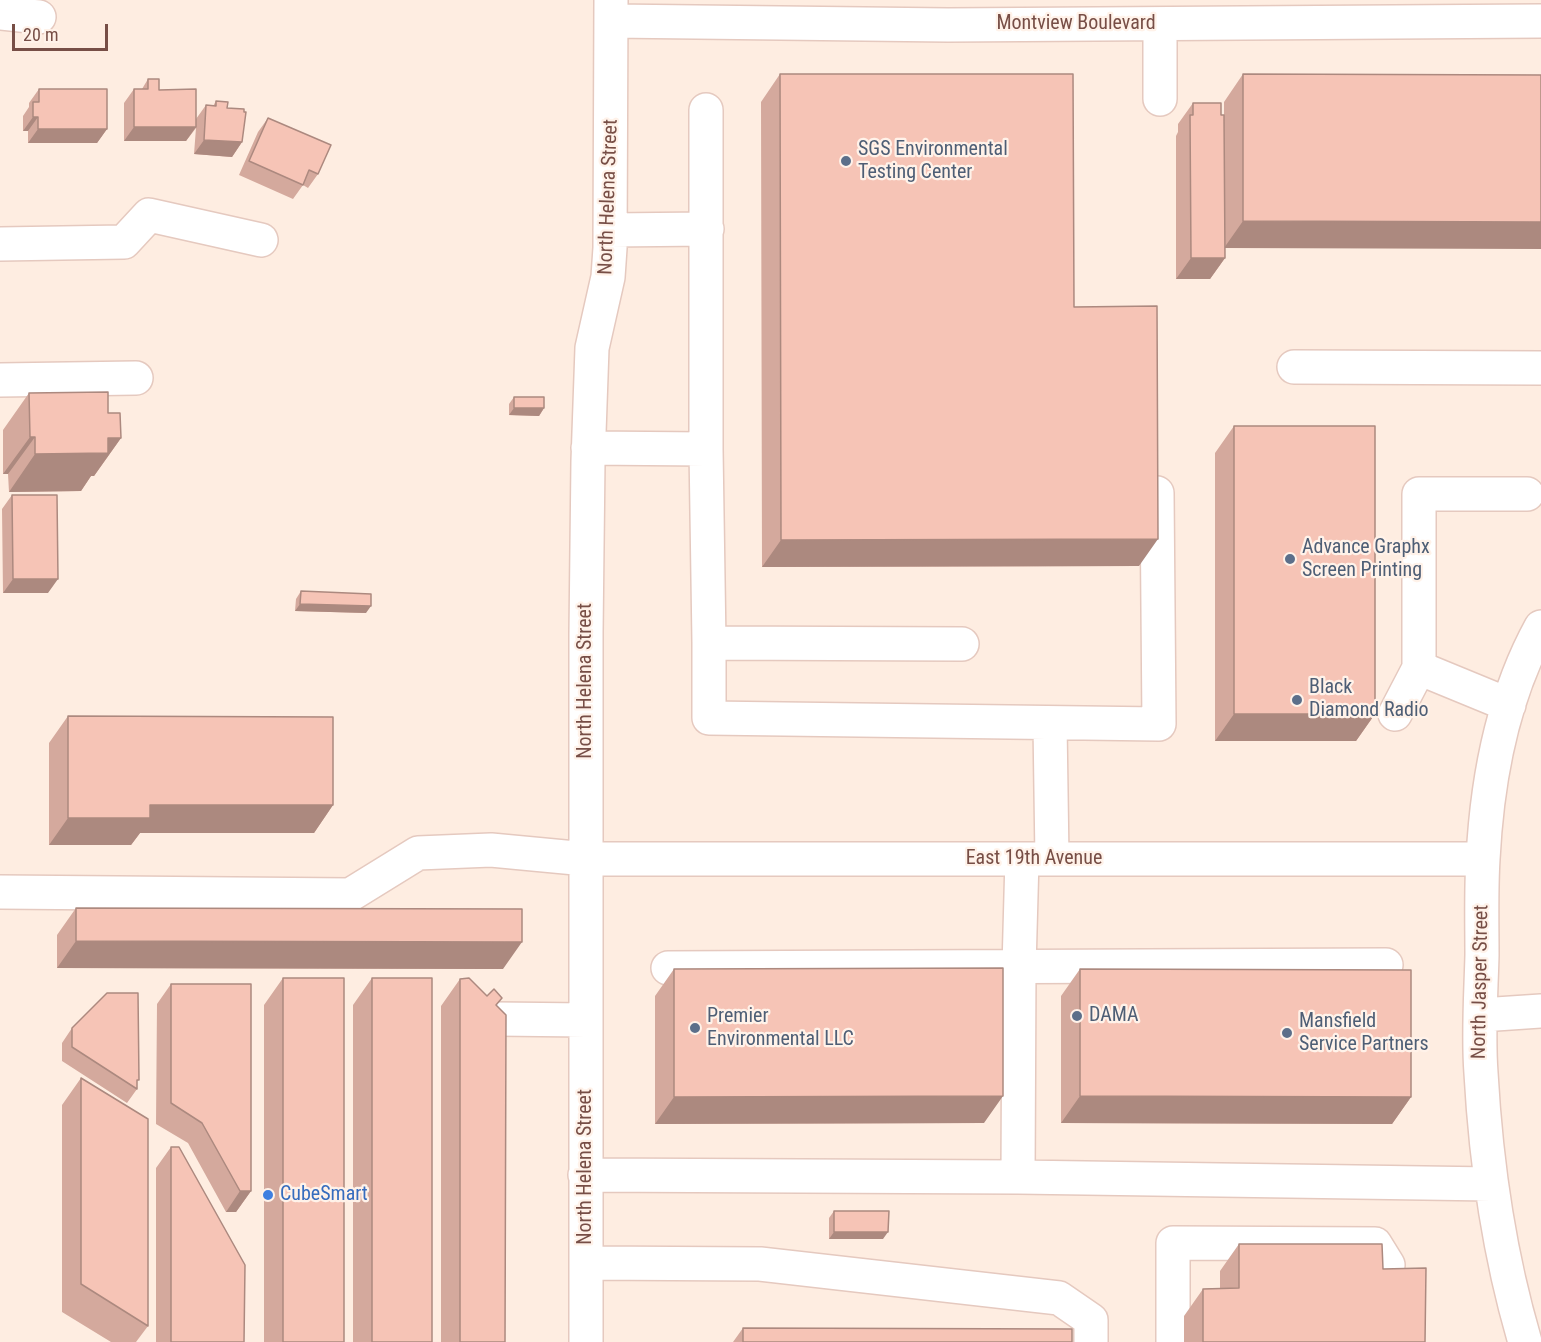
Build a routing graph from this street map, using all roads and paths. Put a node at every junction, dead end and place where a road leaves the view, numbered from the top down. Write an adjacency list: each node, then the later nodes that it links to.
1 (612, 11): 5 (street, Montview Boulevard); 9 (street, North Helena Street)
2 (0, 13): 3 (street)
3 (39, 17)
4 (1541, 21): 5 (street, Montview Boulevard)
5 (1160, 24): 6 (street)
6 (1160, 99)
7 (706, 110): 8 (street)
8 (707, 229): 9 (street); 17 (street)
9 (610, 230): 16 (street, North Helena Street)
10 (261, 240): 11 (street)
11 (0, 244)
12 (1294, 367): 13 (street)
13 (1541, 368)
14 (136, 378): 15 (street)
15 (0, 380)
16 (588, 448): 17 (street); 27 (street, North Helena Street)
17 (706, 449): 21 (street)
18 (1157, 482): 26 (street)
19 (1527, 494): 23 (street)
20 (1541, 627): 24 (street, North Jasper Street)
21 (709, 643): 22 (street); 26 (street)
22 (962, 644)
23 (1419, 668): 24 (street); 25 (street)
24 (1509, 705): 29 (street, North Jasper Street)
25 (1395, 714)
26 (1050, 724): 28 (street)
27 (586, 859): 28 (street, East 19th Avenue); 30 (street, East 19th Avenue); 37 (street, North Helena Street)
28 (1037, 859): 29 (street, East 19th Avenue); 32 (street)
29 (1483, 859): 35 (street, North Jasper Street)
30 (0, 892)
31 (1386, 965): 32 (street)
32 (1019, 967): 33 (street); 39 (street)
33 (668, 968)
34 (1541, 1011): 35 (street)
35 (1481, 1015): 40 (street, North Jasper Street)
36 (496, 1019): 37 (street)
37 (586, 1020): 38 (street, North Helena Street)
38 (585, 1175): 39 (street); 41 (street, North Helena Street)
39 (1018, 1177): 40 (street)
40 (1491, 1184): 46 (street, North Jasper Street)
41 (586, 1263): 43 (street, North Helena Street); 44 (street)
42 (1388, 1265): 45 (street)
43 (586, 1342)
44 (1092, 1342)
45 (1173, 1342)
46 (1525, 1342)

